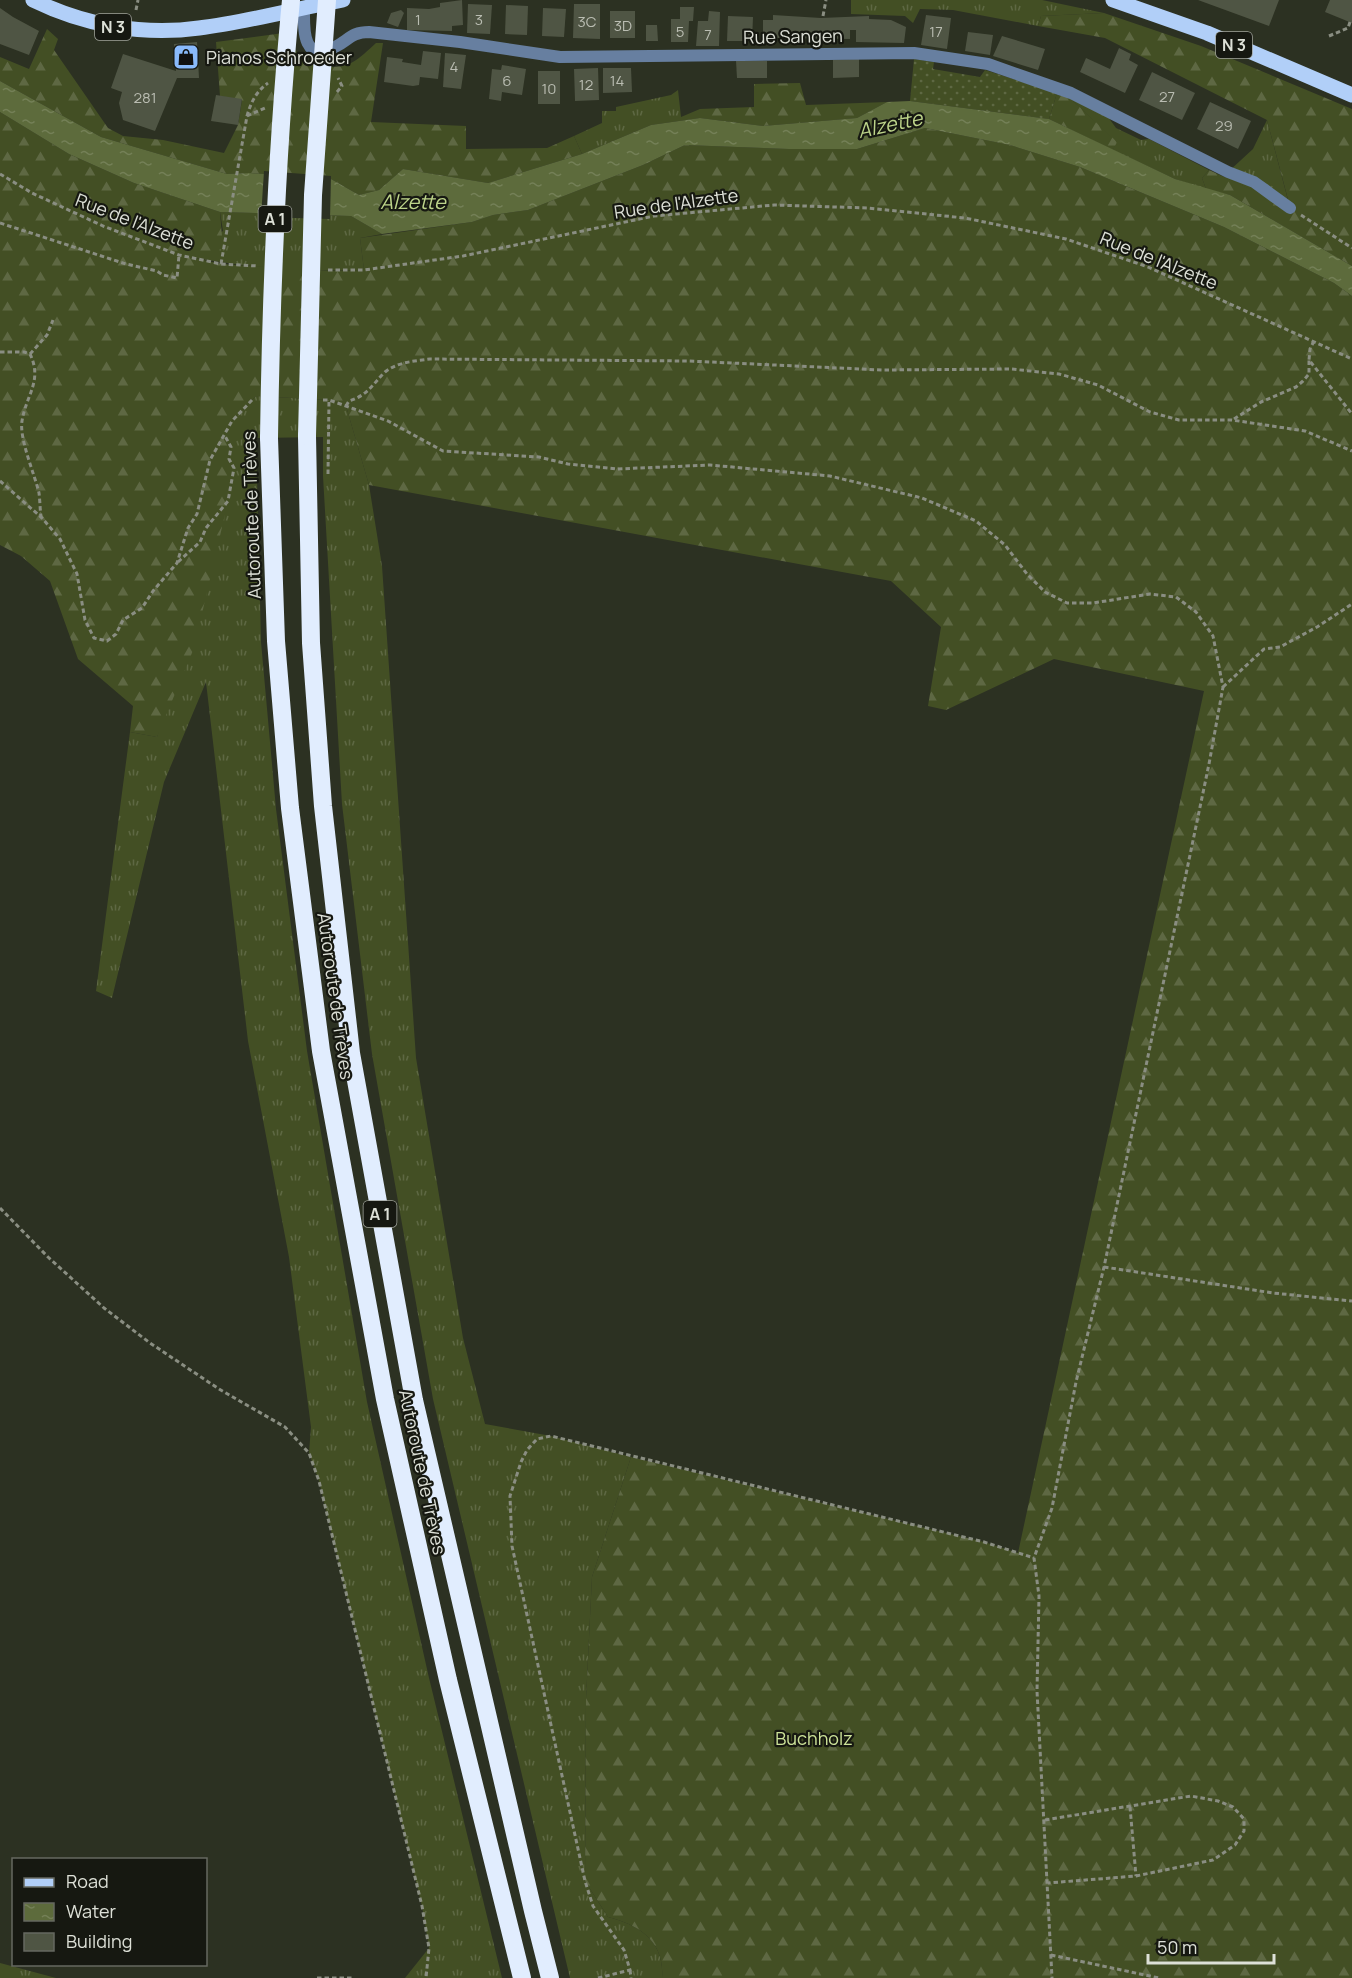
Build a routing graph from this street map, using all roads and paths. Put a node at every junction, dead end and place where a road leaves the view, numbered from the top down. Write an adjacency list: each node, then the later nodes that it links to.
1 (33, 0): 7 (main road, N 3)
2 (138, 0): 8 (path)
3 (327, 0): 54 (highway, Autoroute de Trèves / A 1, bridge)
4 (344, 0): 7 (main road, N 3)
5 (825, 0): 9 (path)
6 (1113, 0): 12 (main road, N 3)
7 (297, 4): 15 (street, Rue Sangen); 53 (highway, Autoroute de Trèves / A 1, bridge)
8 (136, 10)
9 (823, 16)
10 (1350, 22): 11 (path)
11 (1329, 36)
12 (1352, 95)
13 (247, 116): 19 (path)
14 (0, 174): 18 (path, Rue de l'Alzette)
15 (1290, 208): 17 (path)
16 (0, 223): 18 (path)
17 (1352, 248)
18 (180, 255): 19 (path, Rue de l'Alzette)
19 (221, 264): 20 (path, Rue de l'Alzette)
20 (266, 266)
21 (322, 270): 23 (path, Rue de l'Alzette)
22 (53, 320): 25 (path)
23 (1314, 341): 26 (path, Rue de l'Alzette); 27 (path)
24 (0, 352): 25 (path)
25 (30, 354): 36 (path)
26 (1352, 359)
27 (1310, 360): 30 (path); 31 (path)
28 (256, 396): 32 (path)
29 (329, 400): 34 (path)
30 (1352, 414)
31 (1232, 420): 33 (path); 39 (path)
32 (225, 436): 37 (path); 37 (path)
33 (1352, 451)
34 (328, 474)
35 (0, 481): 36 (path)
36 (42, 518): 37 (path)
37 (177, 563)
38 (1352, 604): 39 (path)
39 (1222, 687): 41 (path)
40 (0, 1208): 52 (path)
41 (1104, 1267): 42 (path); 43 (path)
42 (1352, 1301)
43 (1034, 1557): 45 (path); 49 (path)
44 (1130, 1807): 45 (path); 46 (path); 46 (path)
45 (1045, 1820): 47 (path)
46 (1136, 1876): 47 (path)
47 (1048, 1883): 48 (path)
48 (1051, 1954): 57 (path); 58 (path)
49 (630, 1970): 55 (path); 56 (path)
50 (318, 1978): 51 (path)
51 (353, 1978)
52 (426, 1978)
53 (522, 1978)
54 (550, 1978)
55 (597, 1978)
56 (631, 1978)
57 (1052, 1978)
58 (1159, 1978)

